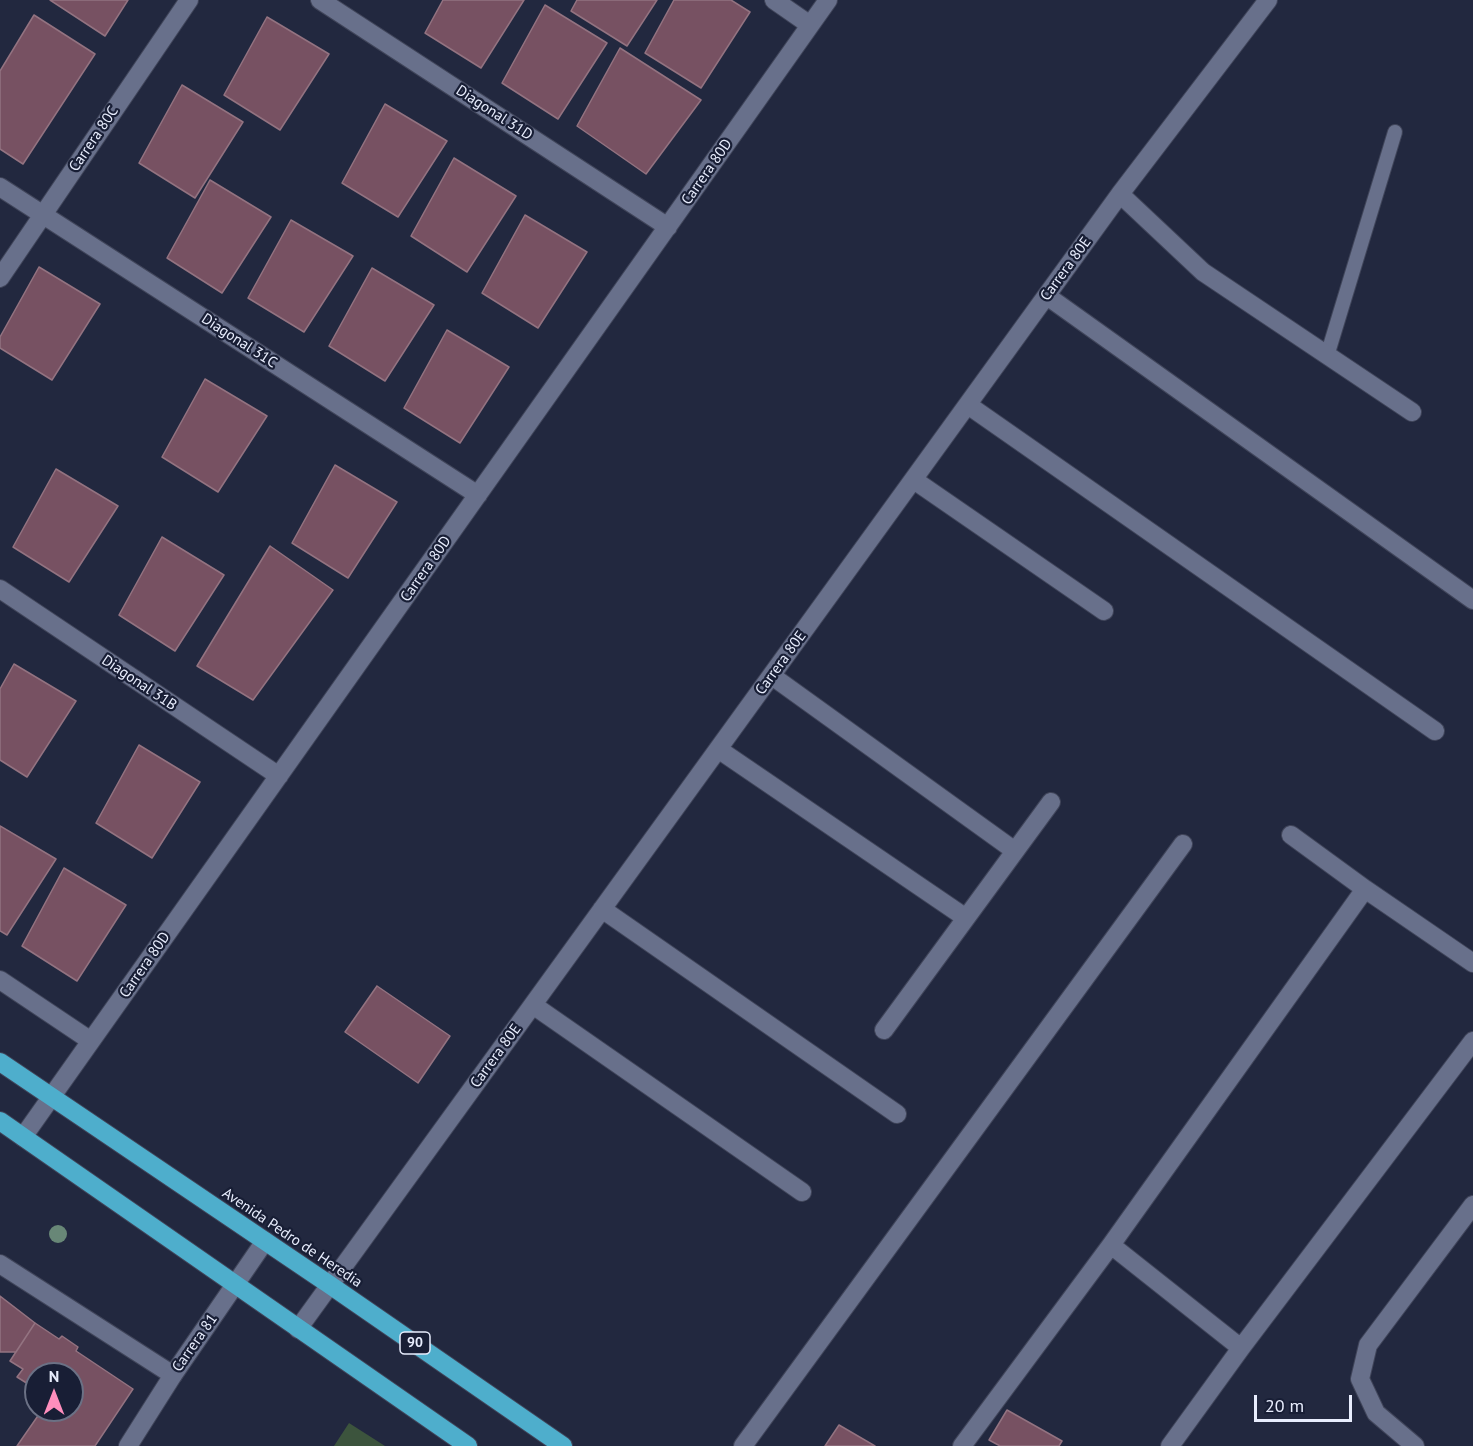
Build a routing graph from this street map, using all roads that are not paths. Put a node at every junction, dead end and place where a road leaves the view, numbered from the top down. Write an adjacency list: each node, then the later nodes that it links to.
1 (189, 0): 10 (street, Carrera 80C)
2 (320, 0): 11 (street, Diagonal 31D)
3 (774, 0): 6 (street)
4 (828, 0): 6 (street, Carrera 80D)
5 (1268, 0): 9 (street, Carrera 80E)
6 (810, 25): 11 (street, Carrera 80D)
7 (1395, 132): 14 (lane)
8 (0, 187): 10 (street, Diagonal 31C)
9 (1120, 194): 13 (street, Carrera 80E); 14 (street)
10 (43, 215): 12 (street, Carrera 80C); 18 (street, Diagonal 31C)
11 (668, 226): 18 (street, Carrera 80D)
12 (0, 278)
13 (1047, 296): 15 (street, Carrera 80E); 20 (street)
14 (1327, 356): 16 (street)
15 (968, 405): 17 (street, Carrera 80E); 23 (street)
16 (1412, 412)
17 (914, 480): 21 (street); 22 (street, Carrera 80E)
18 (478, 495): 25 (street, Carrera 80D)
19 (0, 589): 25 (street, Diagonal 31B)
20 (1473, 600)
21 (1104, 611)
22 (772, 676): 24 (street, Carrera 80E); 29 (street)
23 (1435, 731)
24 (718, 749): 31 (street, Carrera 80E); 32 (street)
25 (279, 776): 37 (street, Carrera 80D)
26 (1051, 802): 29 (street)
27 (1291, 834): 30 (street)
28 (1183, 844): 57 (street)
29 (1015, 851): 32 (street)
30 (1365, 889): 33 (street); 47 (street)
31 (602, 909): 35 (street, Carrera 80E); 41 (street)
32 (966, 918): 36 (street)
33 (1473, 963)
34 (0, 980): 37 (street)
35 (533, 1005): 44 (street); 50 (street, Carrera 80E)
36 (884, 1030)
37 (91, 1041): 40 (street, Carrera 80D)
38 (1473, 1041): 52 (street)
39 (0, 1062): 40 (highway, Avenida Pedro de Heredia / 90)
40 (52, 1096): 43 (street, Carrera 80D); 46 (highway, Avenida Pedro de Heredia / 90)
41 (897, 1114)
42 (0, 1121): 43 (highway)
43 (23, 1137): 49 (highway)
44 (802, 1192)
45 (1473, 1205): 60 (street)
46 (265, 1241): 49 (street, Carrera 81); 50 (highway, Avenida Pedro de Heredia / 90)
47 (1111, 1245): 52 (street); 58 (street)
48 (0, 1264): 53 (street)
49 (235, 1284): 51 (highway); 53 (street, Carrera 81)
50 (330, 1284): 51 (street, Carrera 80E); 56 (highway, Avenida Pedro de Heredia / 90)
51 (298, 1329): 55 (highway)
52 (1241, 1348): 59 (street)
53 (173, 1375): 54 (street, Carrera 81)
54 (128, 1446)
55 (468, 1446)
56 (563, 1446)
57 (743, 1446)
58 (962, 1446)
59 (1170, 1446)
60 (1415, 1446)

